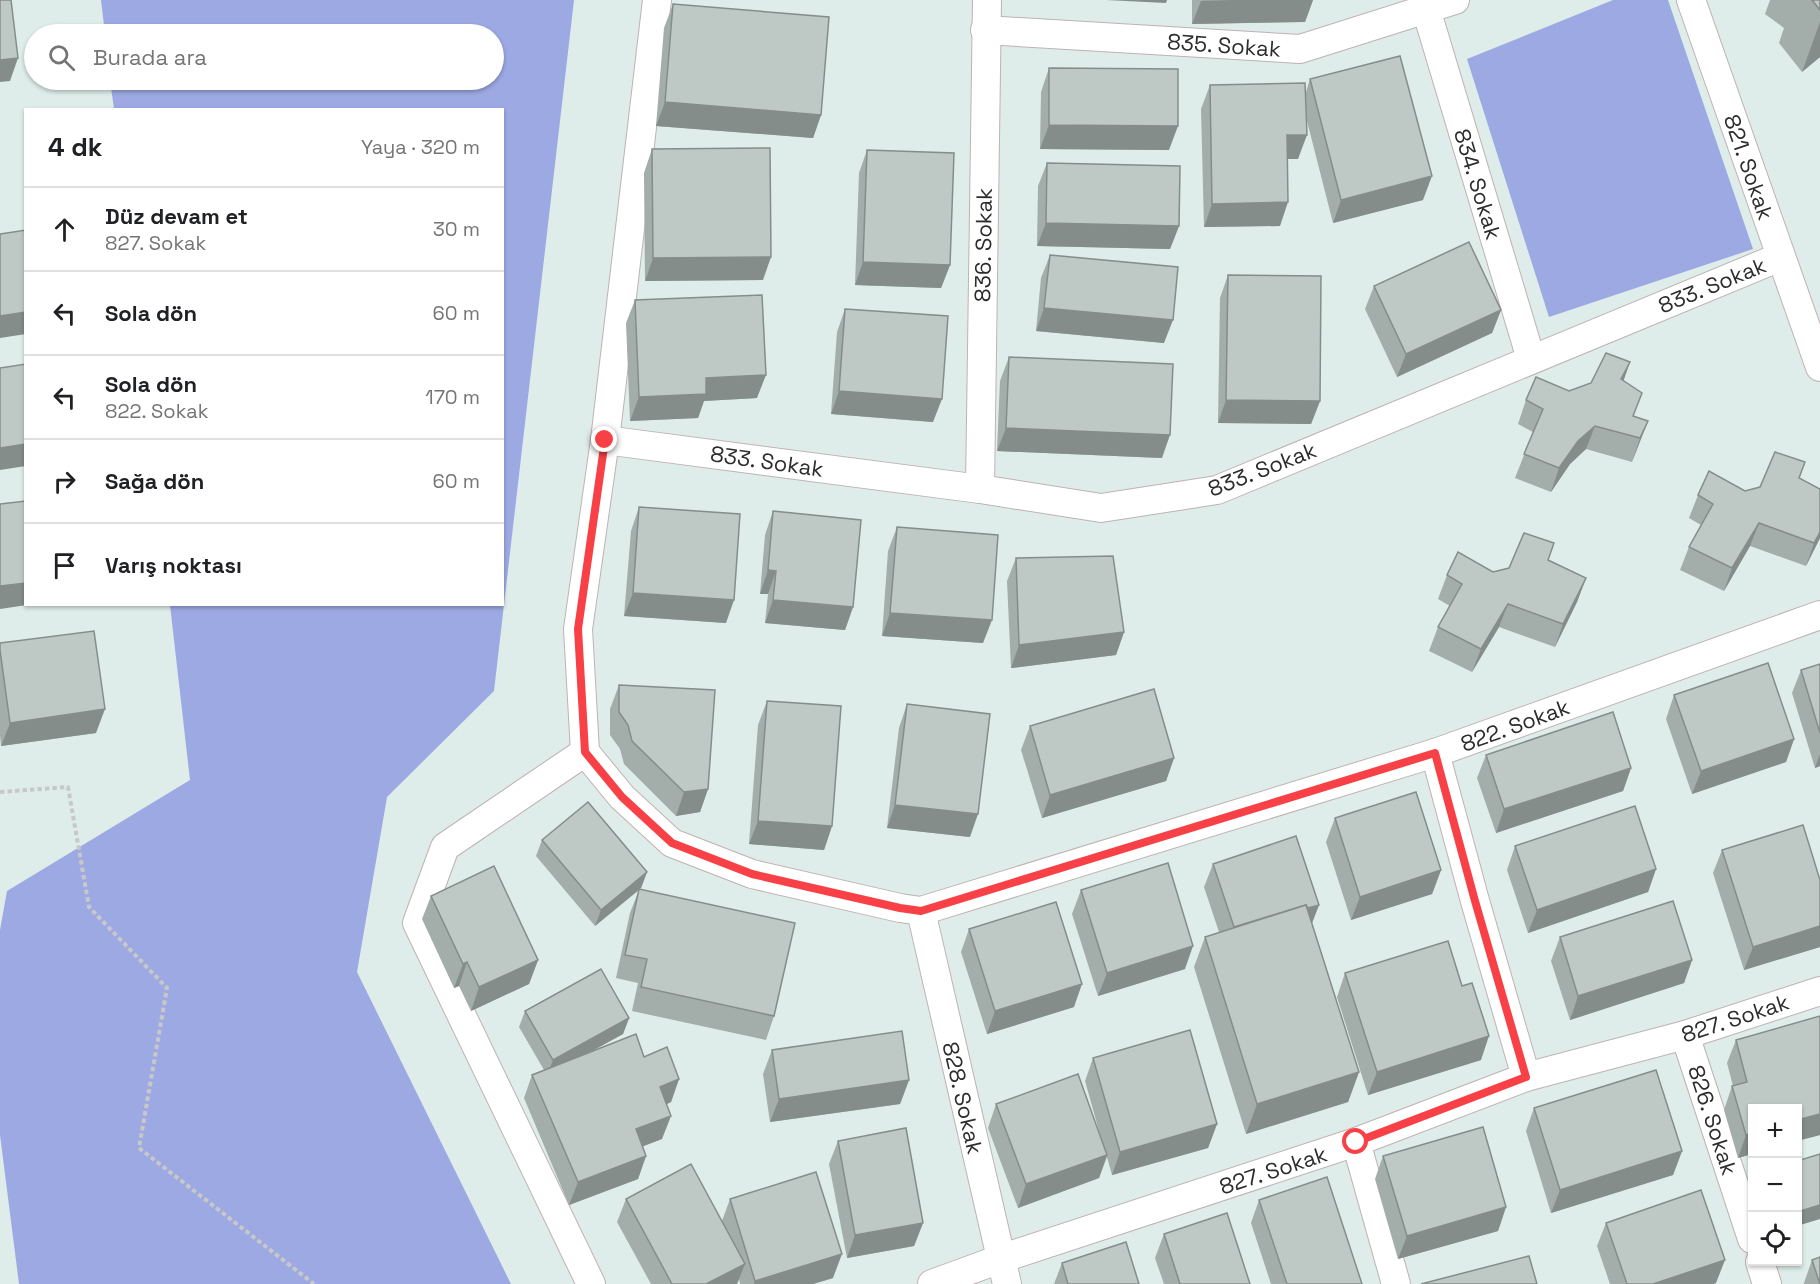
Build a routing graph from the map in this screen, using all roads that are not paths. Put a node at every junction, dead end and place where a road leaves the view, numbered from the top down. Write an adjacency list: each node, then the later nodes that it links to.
1 (657, 0): 10 (street)
2 (987, 0): 6 (street, 836. Sokak)
3 (1455, 0): 5 (street, 835. Sokak)
4 (1691, 0): 7 (street, 821. Sokak)
5 (1426, 9): 6 (street, 835. Sokak); 8 (street, 834. Sokak)
6 (985, 30): 11 (street, 836. Sokak)
7 (1780, 257): 8 (street, 833. Sokak); 9 (street, 821. Sokak)
8 (1531, 359): 11 (street, 833. Sokak)
9 (1820, 367)
10 (605, 440): 11 (street, 833. Sokak); 13 (street)
11 (980, 489)
12 (1820, 615): 14 (street, 822. Sokak)
13 (585, 752): 15 (street, 822. Sokak); 23 (street)
14 (1435, 753): 15 (street, 822. Sokak); 18 (street)
15 (921, 911): 22 (street, 828. Sokak)
16 (1820, 991): 17 (street, 827. Sokak)
17 (1685, 1035): 18 (street, 827. Sokak); 20 (street, 826. Sokak)
18 (1526, 1077): 19 (street, 827. Sokak)
19 (1356, 1142): 22 (street, 827. Sokak); 25 (street)
20 (1748, 1227)
21 (1761, 1266): 26 (street)
22 (1004, 1272): 24 (street, 827. Sokak)
23 (591, 1284)
24 (932, 1284)
25 (1396, 1284)
26 (1767, 1284)

